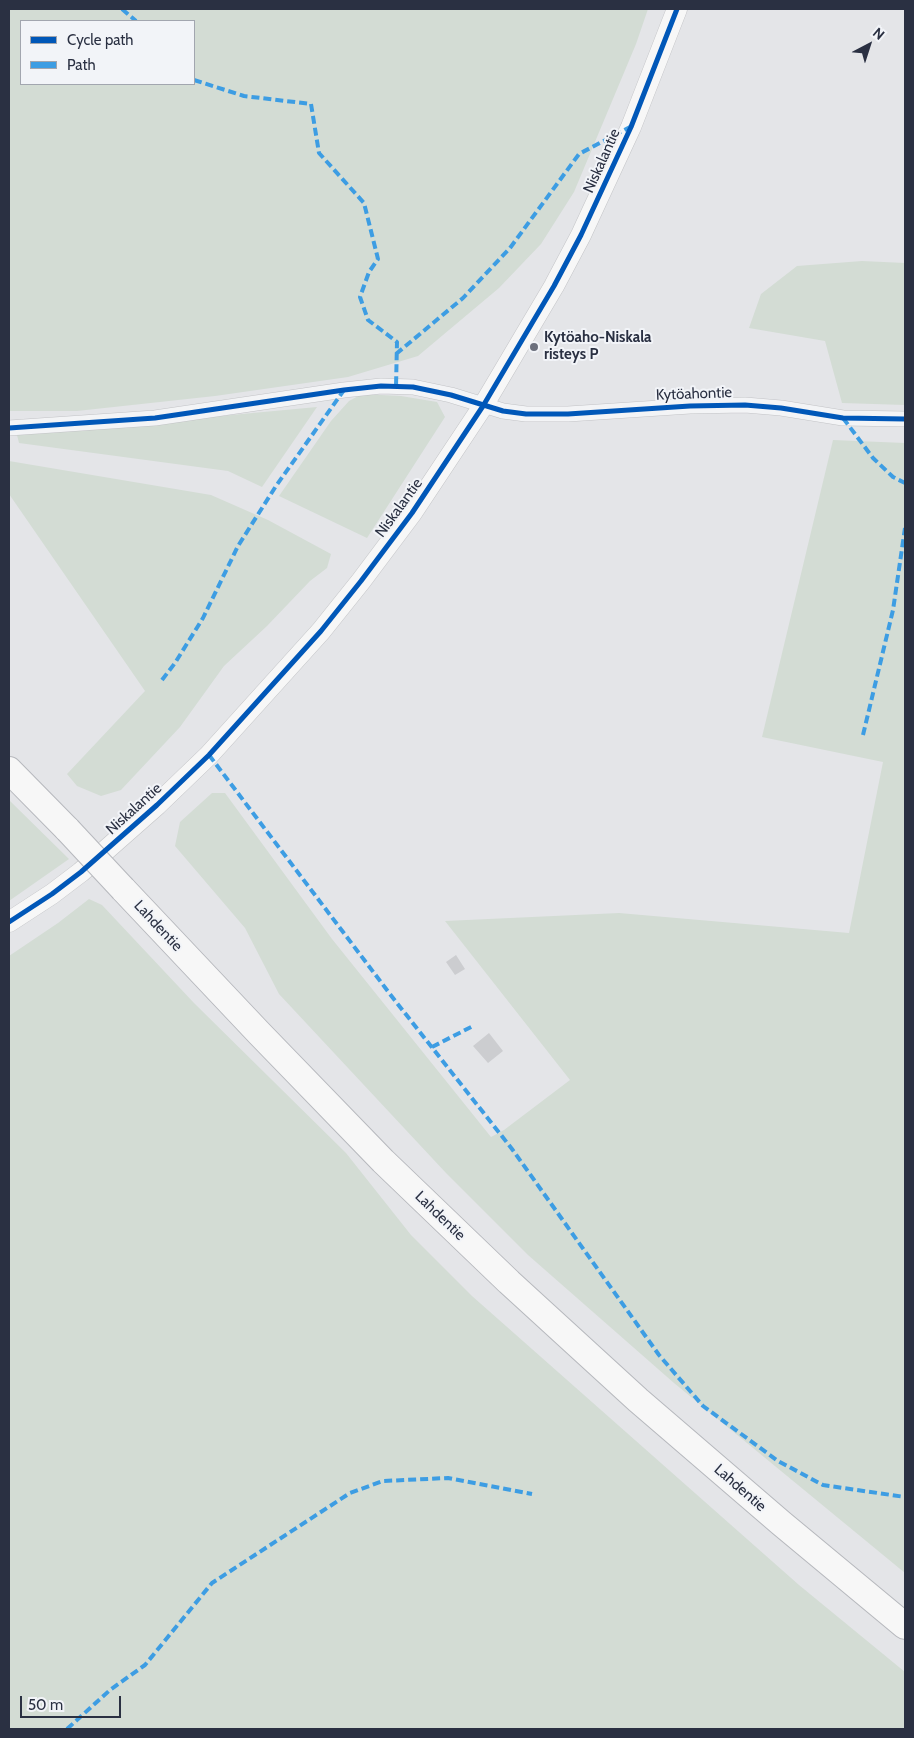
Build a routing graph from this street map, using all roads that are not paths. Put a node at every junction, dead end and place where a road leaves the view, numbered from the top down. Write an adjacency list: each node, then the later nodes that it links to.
1 (677, 9): 2 (street, Niskalantie)
2 (484, 406): 3 (street, Kytöahontie); 4 (street, Kytöahontie); 6 (street, Niskalantie)
3 (905, 419)
4 (9, 428)
5 (9, 770): 7 (highway, Lahdentie, bridge)
6 (9, 922)
7 (905, 1626)

